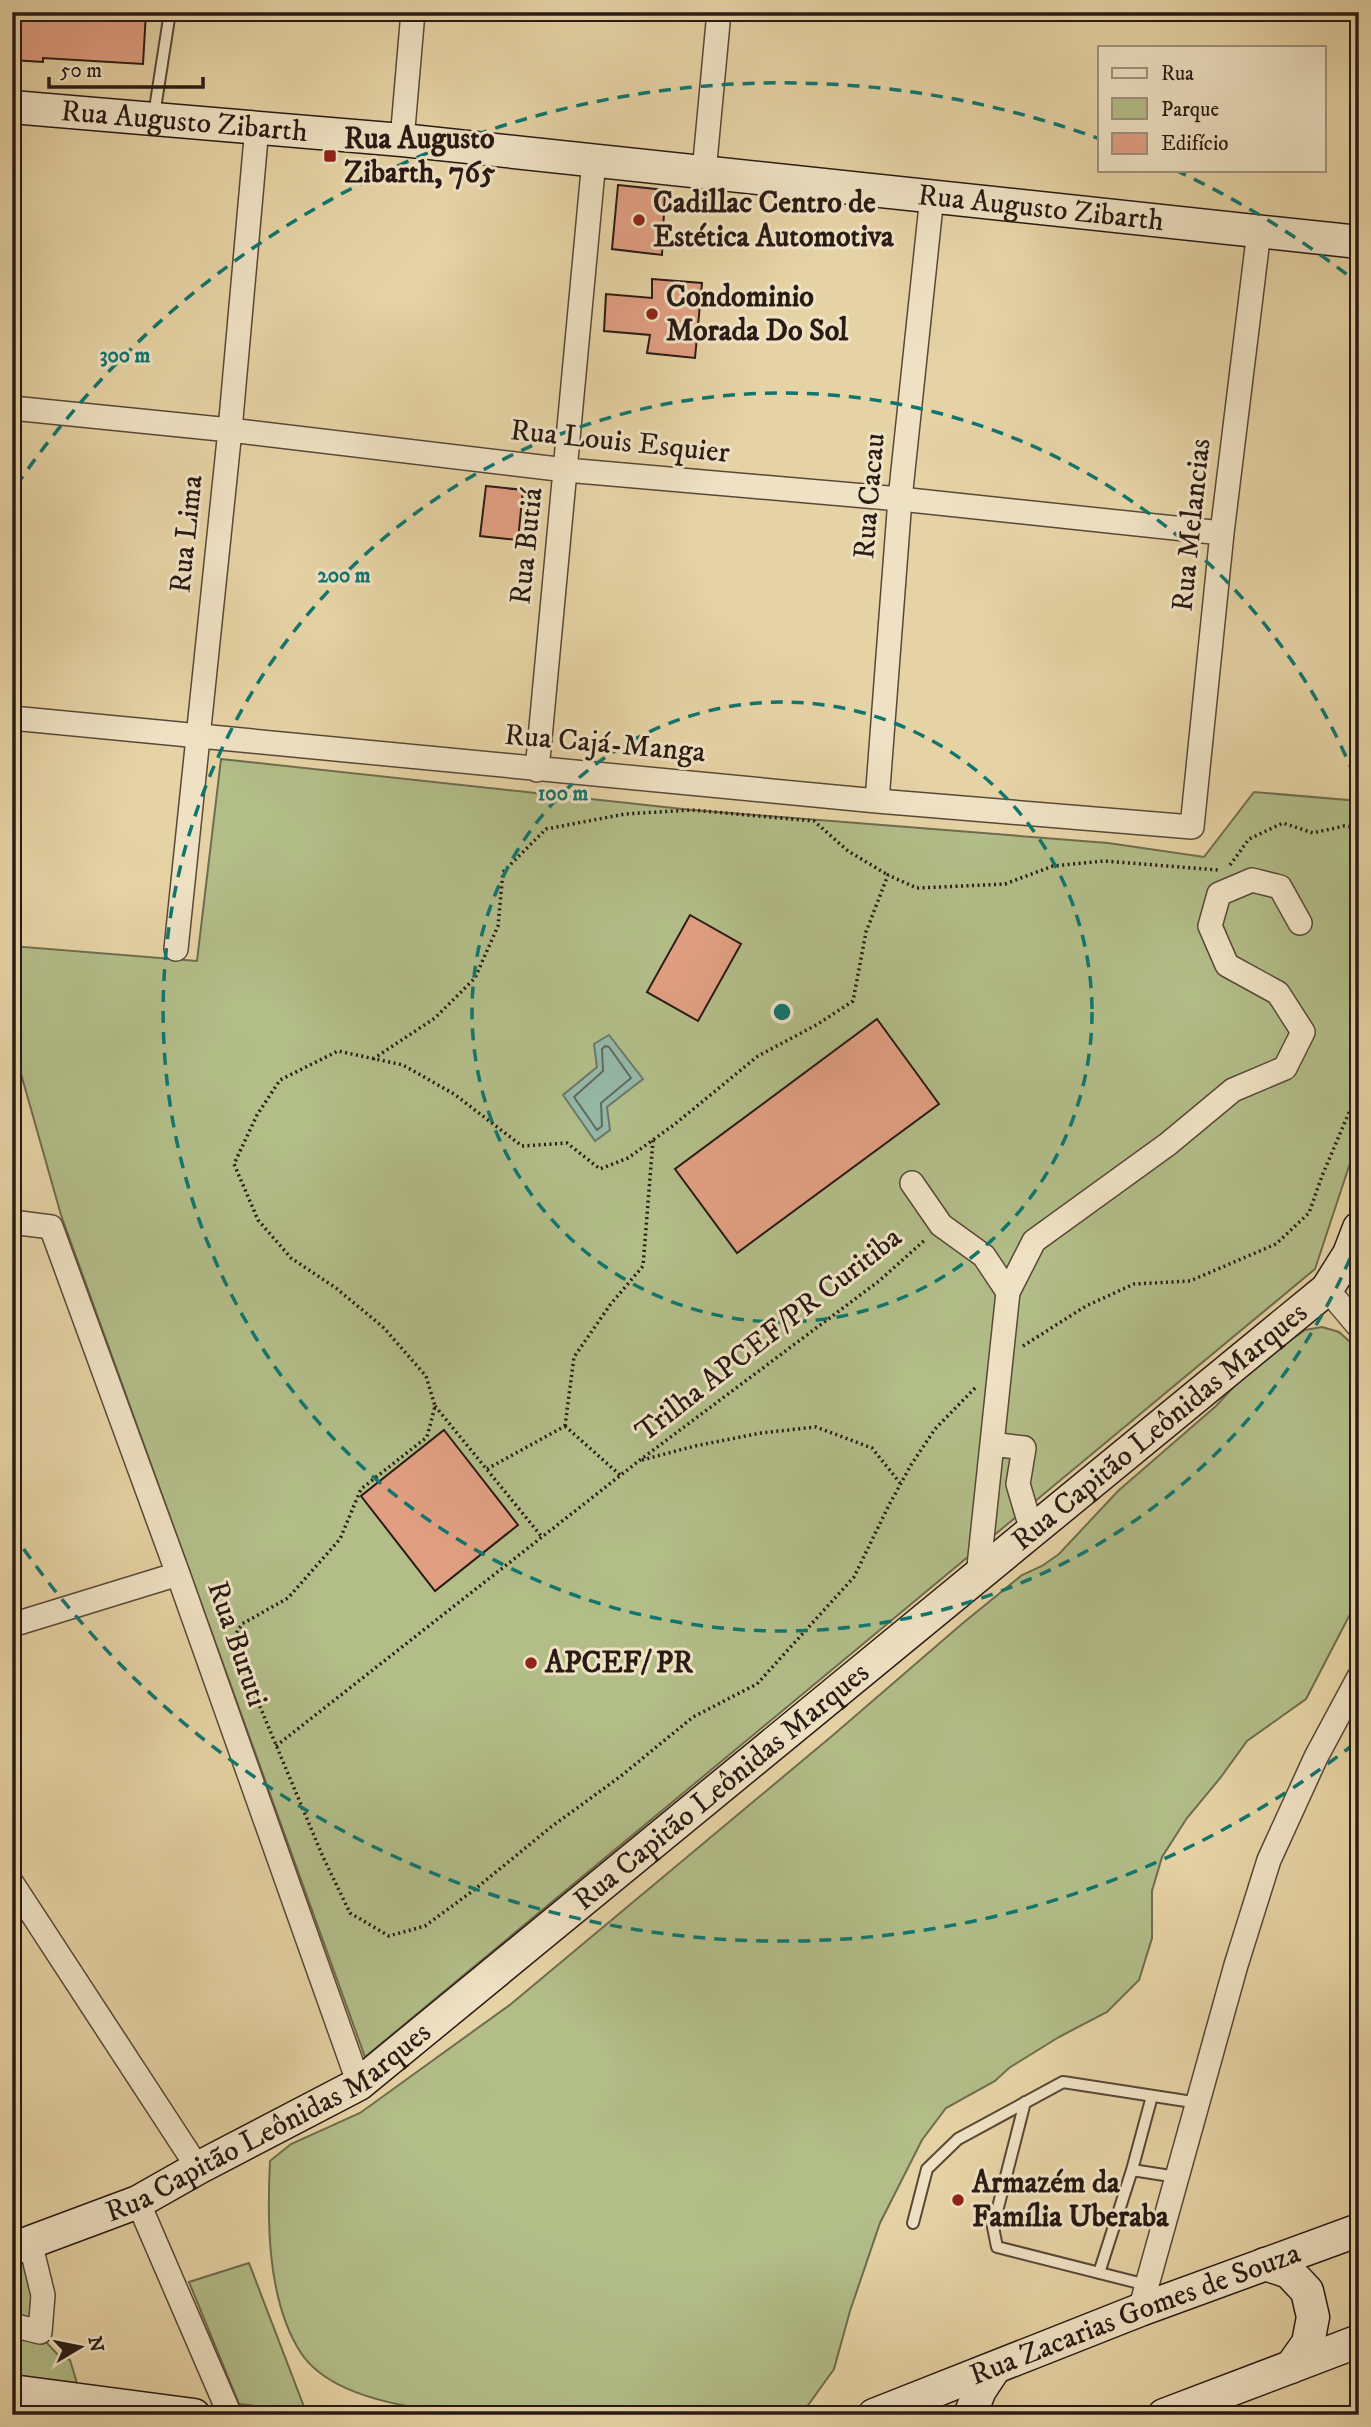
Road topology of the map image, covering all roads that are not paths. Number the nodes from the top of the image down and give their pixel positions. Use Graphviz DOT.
graph roads {
  1 [pos="170,12"];
  2 [pos="413,12"];
  3 [pos="719,12"];
  4 [pos="12,107"];
  5 [pos="153,118"];
  6 [pos="257,127"];
  7 [pos="402,140"];
  8 [pos="594,160"];
  9 [pos="704,172"];
  10 [pos="932,196"];
  11 [pos="1259,231"];
  12 [pos="1359,242"];
  13 [pos="12,408"];
  14 [pos="230,430"];
  15 [pos="566,470"];
  16 [pos="900,499"];
  17 [pos="1222,533"];
  18 [pos="12,718"];
  19 [pos="197,734"];
  20 [pos="537,770"];
  21 [pos="877,802"];
  22 [pos="1192,827"];
  23 [pos="1300,923"];
  24 [pos="176,949"];
  25 [pos="912,1183"];
  26 [pos="12,1222"];
  27 [pos="1359,1228"];
  28 [pos="1327,1289"];
  29 [pos="1008,1292"];
  30 [pos="1359,1327"];
  31 [pos="992,1444"];
  32 [pos="987,1480"];
  33 [pos="1018,1484"];
  34 [pos="1032,1531"];
  35 [pos="178,1574"];
  36 [pos="978,1576"];
  37 [pos="12,1625"];
  38 [pos="1359,1678"];
  39 [pos="12,1883"];
  40 [pos="359,2084"];
  41 [pos="1152,2096"];
  42 [pos="1025,2102"];
  43 [pos="1199,2103"];
  44 [pos="198,2168"];
  45 [pos="1132,2170"];
  46 [pos="1177,2176"];
  47 [pos="138,2202"];
  48 [pos="913,2223"];
  49 [pos="1359,2230"];
  50 [pos="21,2245"];
  51 [pos="1265,2264"];
  52 [pos="1099,2273"];
  53 [pos="1144,2298"];
  54 [pos="12,2325"];
  55 [pos="1359,2341"];
  56 [pos="1292,2367"];
  57 [pos="994,2369"];
  58 [pos="12,2393"];
  59 [pos="23,2415"];
  60 [pos="194,2415"];
  61 [pos="230,2415"];
  62 [pos="874,2415"];
  63 [pos="970,2415"];
  64 [pos="1164,2415"];
  1 -- 5 [label="lane"];
  2 -- 7 [label="street"];
  3 -- 9 [label="street"];
  4 -- 5 [label="main road, Rua Augusto Zibarth"];
  5 -- 6 [label="main road, Rua Augusto Zibarth"];
  6 -- 7 [label="main road, Rua Augusto Zibarth"];
  6 -- 14 [label="street, Rua Lima"];
  7 -- 8 [label="main road, Rua Augusto Zibarth"];
  8 -- 9 [label="main road, Rua Augusto Zibarth"];
  8 -- 15 [label="street, Rua Butiá"];
  9 -- 10 [label="main road, Rua Augusto Zibarth"];
  10 -- 11 [label="main road, Rua Augusto Zibarth"];
  10 -- 16 [label="street, Rua Cacau"];
  11 -- 12 [label="main road, Rua Augusto Zibarth"];
  11 -- 17 [label="street, Rua Melancias"];
  13 -- 14 [label="street, Rua Louis Esquier"];
  14 -- 15 [label="street, Rua Louis Esquier"];
  14 -- 19 [label="street, Rua Lima"];
  15 -- 16 [label="street, Rua Louis Esquier"];
  15 -- 20 [label="street, Rua Butiá"];
  16 -- 17 [label="street, Rua Louis Esquier"];
  16 -- 21 [label="street, Rua Cacau"];
  17 -- 22 [label="street, Rua Melancias"];
  18 -- 19 [label="street, Rua Cajá-Manga"];
  19 -- 20 [label="street, Rua Cajá-Manga"];
  19 -- 24 [label="street, Rua Lima"];
  20 -- 21 [label="street, Rua Cajá-Manga"];
  21 -- 22 [label="street, Rua Cajá-Manga"];
  23 -- 29 [label="street"];
  25 -- 29 [label="street"];
  26 -- 35 [label="street, Rua Buruti"];
  27 -- 28 [label="main road, Rua Capitão Leônidas Marques"];
  28 -- 30 [label="street"];
  28 -- 34 [label="main road, Rua Capitão Leônidas Marques"];
  29 -- 31 [label="street"];
  31 -- 32 [label="street"];
  31 -- 33 [label="street"];
  32 -- 33 [label="street"];
  32 -- 36 [label="street"];
  33 -- 34 [label="street"];
  34 -- 36 [label="main road, Rua Capitão Leônidas Marques"];
  35 -- 37 [label="street"];
  35 -- 40 [label="street, Rua Buruti"];
  36 -- 40 [label="main road, Rua Capitão Leônidas Marques"];
  38 -- 43 [label="street"];
  39 -- 44 [label="street"];
  40 -- 44 [label="main road, Rua Capitão Leônidas Marques"];
  41 -- 42 [label="lane"];
  41 -- 43 [label="lane"];
  41 -- 45 [label="lane"];
  42 -- 48 [label="lane"];
  42 -- 52 [label="lane"];
  43 -- 46 [label="street"];
  44 -- 47 [label="main road, Rua Capitão Leônidas Marques"];
  45 -- 46 [label="lane"];
  45 -- 52 [label="lane"];
  46 -- 53 [label="street"];
  47 -- 50 [label="main road, Rua Capitão Leônidas Marques"];
  47 -- 61 [label="street"];
  49 -- 51 [label="main road, Rua Zacarias Gomes de Souza"];
  50 -- 54 [label="street"];
  51 -- 53 [label="main road, Rua Zacarias Gomes de Souza"];
  51 -- 56 [label="main road"];
  52 -- 53 [label="lane"];
  53 -- 57 [label="main road, Rua Zacarias Gomes de Souza"];
  55 -- 56 [label="main road"];
  56 -- 64 [label="main road"];
  57 -- 62 [label="main road, Rua Zacarias Gomes de Souza"];
  57 -- 63 [label="main road"];
  58 -- 59 [label="main road"];
  58 -- 60 [label="main road"];
}
